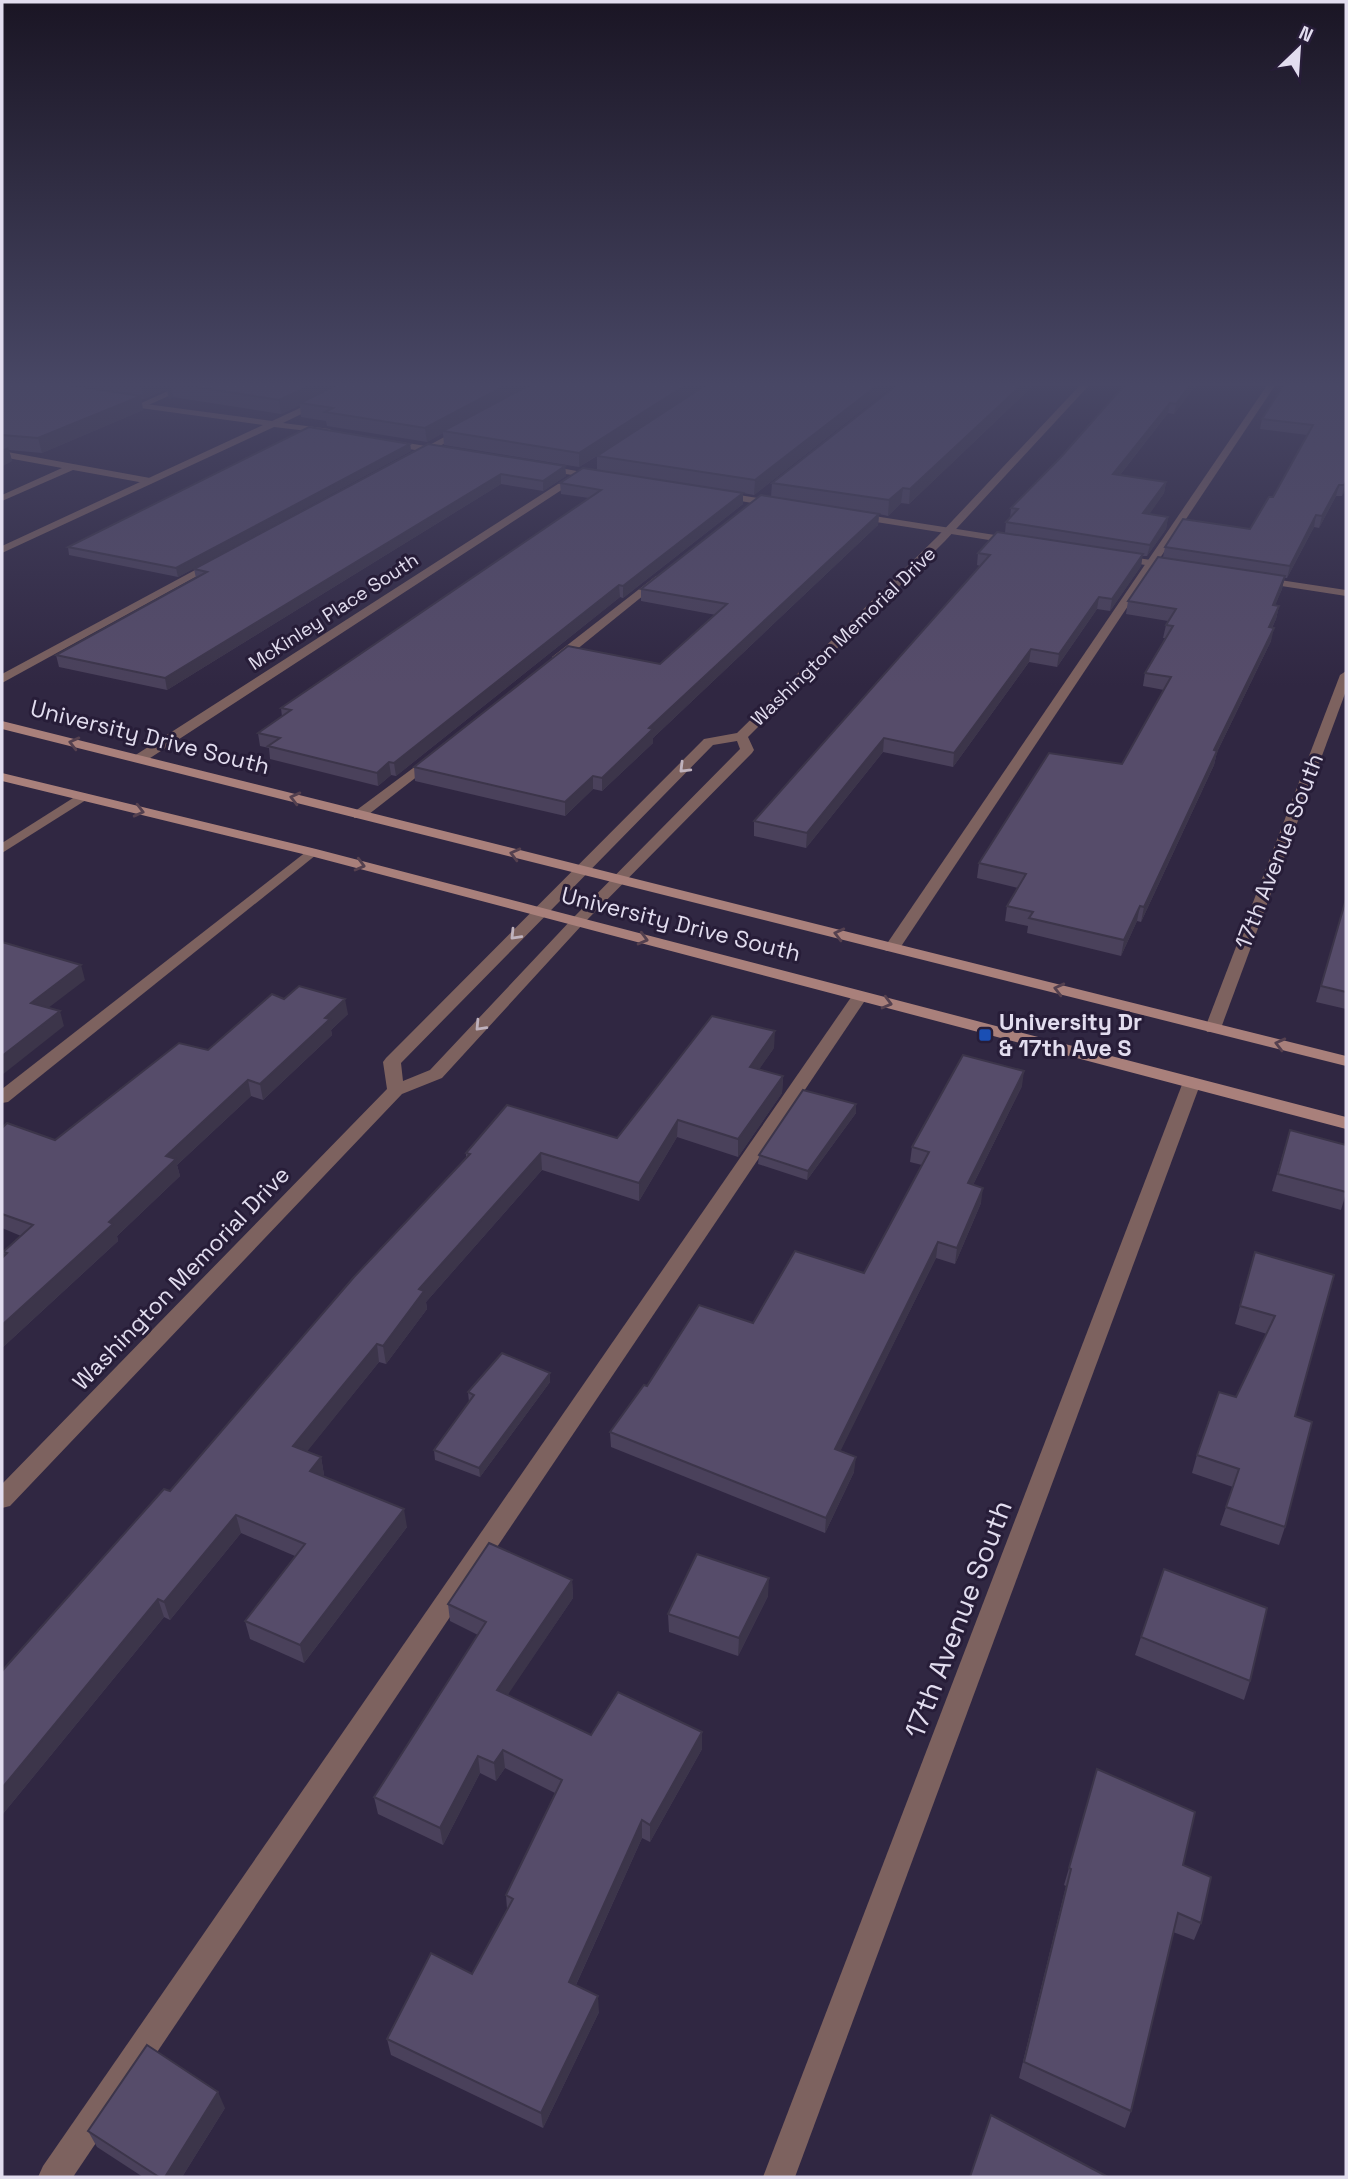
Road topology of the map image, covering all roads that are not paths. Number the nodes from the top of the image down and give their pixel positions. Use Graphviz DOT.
graph roads {
  1 [pos="37,483"];
  2 [pos="146,483"];
  3 [pos="569,483"];
  4 [pos="994,483"];
  5 [pos="1207,483"];
  6 [pos="774,489"];
  7 [pos="705,493"];
  8 [pos="2,498"];
  9 [pos="759,501"];
  10 [pos="786,506"];
  11 [pos="748,510"];
  12 [pos="841,514"];
  13 [pos="949,531"];
  14 [pos="1029,544"];
  15 [pos="2,550"];
  16 [pos="1112,557"];
  17 [pos="220,561"];
  18 [pos="1154,563"];
  19 [pos="672,569"];
  20 [pos="1193,569"];
  21 [pos="1245,577"];
  22 [pos="1346,593"];
  23 [pos="543,670"];
  24 [pos="1346,675"];
  25 [pos="2,679"];
  26 [pos="2,725"];
  27 [pos="741,736"];
  28 [pos="446,746"];
  29 [pos="139,760"];
  30 [pos="2,777"];
  31 [pos="81,797"];
  32 [pos="359,815"];
  33 [pos="2,849"];
  34 [pos="311,852"];
  35 [pos="582,870"];
  36 [pos="621,879"];
  37 [pos="538,912"];
  38 [pos="577,922"];
  39 [pos="892,947"];
  40 [pos="860,996"];
  41 [pos="1213,1028"];
  42 [pos="1346,1061"];
  43 [pos="1192,1082"];
  44 [pos="396,1090"];
  45 [pos="2,1098"];
  46 [pos="1346,1123"];
  47 [pos="2,1499"];
  48 [pos="54,2177"];
  49 [pos="779,2177"];
  1 -- 8 [label="street"];
  2 -- 15 [label="street"];
  3 -- 29 [label="street, McKinley Place South"];
  4 -- 13 [label="street, Washington Memorial Drive"];
  5 -- 18 [label="street"];
  6 -- 9 [label="street"];
  7 -- 9 [label="street"];
  9 -- 10 [label="street"];
  9 -- 11 [label="street"];
  12 -- 13 [label="street"];
  13 -- 14 [label="street"];
  13 -- 27 [label="street, Washington Memorial Drive"];
  16 -- 18 [label="street"];
  17 -- 25 [label="street"];
  18 -- 20 [label="street"];
  18 -- 39 [label="street"];
  19 -- 23 [label="street"];
  21 -- 22 [label="street"];
  24 -- 41 [label="street, 17th Avenue South"];
  29 -- 26 [label="main road, University Drive South, one-way"];
  27 -- 35 [label="street, Washington Memorial Drive, one-way"];
  27 -- 36 [label="street, Washington Memorial Drive"];
  28 -- 32 [label="street"];
  32 -- 29 [label="main road, University Drive South, one-way"];
  30 -- 31 [label="main road, University Drive South"];
  31 -- 33 [label="street"];
  31 -- 34 [label="main road, University Drive South, one-way"];
  35 -- 32 [label="main road, University Drive South, one-way"];
  34 -- 37 [label="main road, University Drive South, one-way"];
  34 -- 45 [label="street"];
  35 -- 36 [label="main road, University Drive South"];
  35 -- 37 [label="street, Washington Memorial Drive"];
  36 -- 38 [label="street, Washington Memorial Drive"];
  39 -- 36 [label="main road, University Drive South, one-way"];
  37 -- 38 [label="main road, University Drive South"];
  37 -- 44 [label="street, Washington Memorial Drive, one-way"];
  38 -- 40 [label="main road, University Drive South, one-way"];
  38 -- 44 [label="street, Washington Memorial Drive, one-way"];
  41 -- 39 [label="main road, University Drive South, one-way"];
  40 -- 43 [label="main road, University Drive South, one-way"];
  40 -- 48 [label="street"];
  42 -- 41 [label="main road, University Drive South, one-way"];
  43 -- 46 [label="main road, University Drive South"];
  43 -- 49 [label="street, 17th Avenue South"];
  44 -- 47 [label="street, Washington Memorial Drive"];
}
